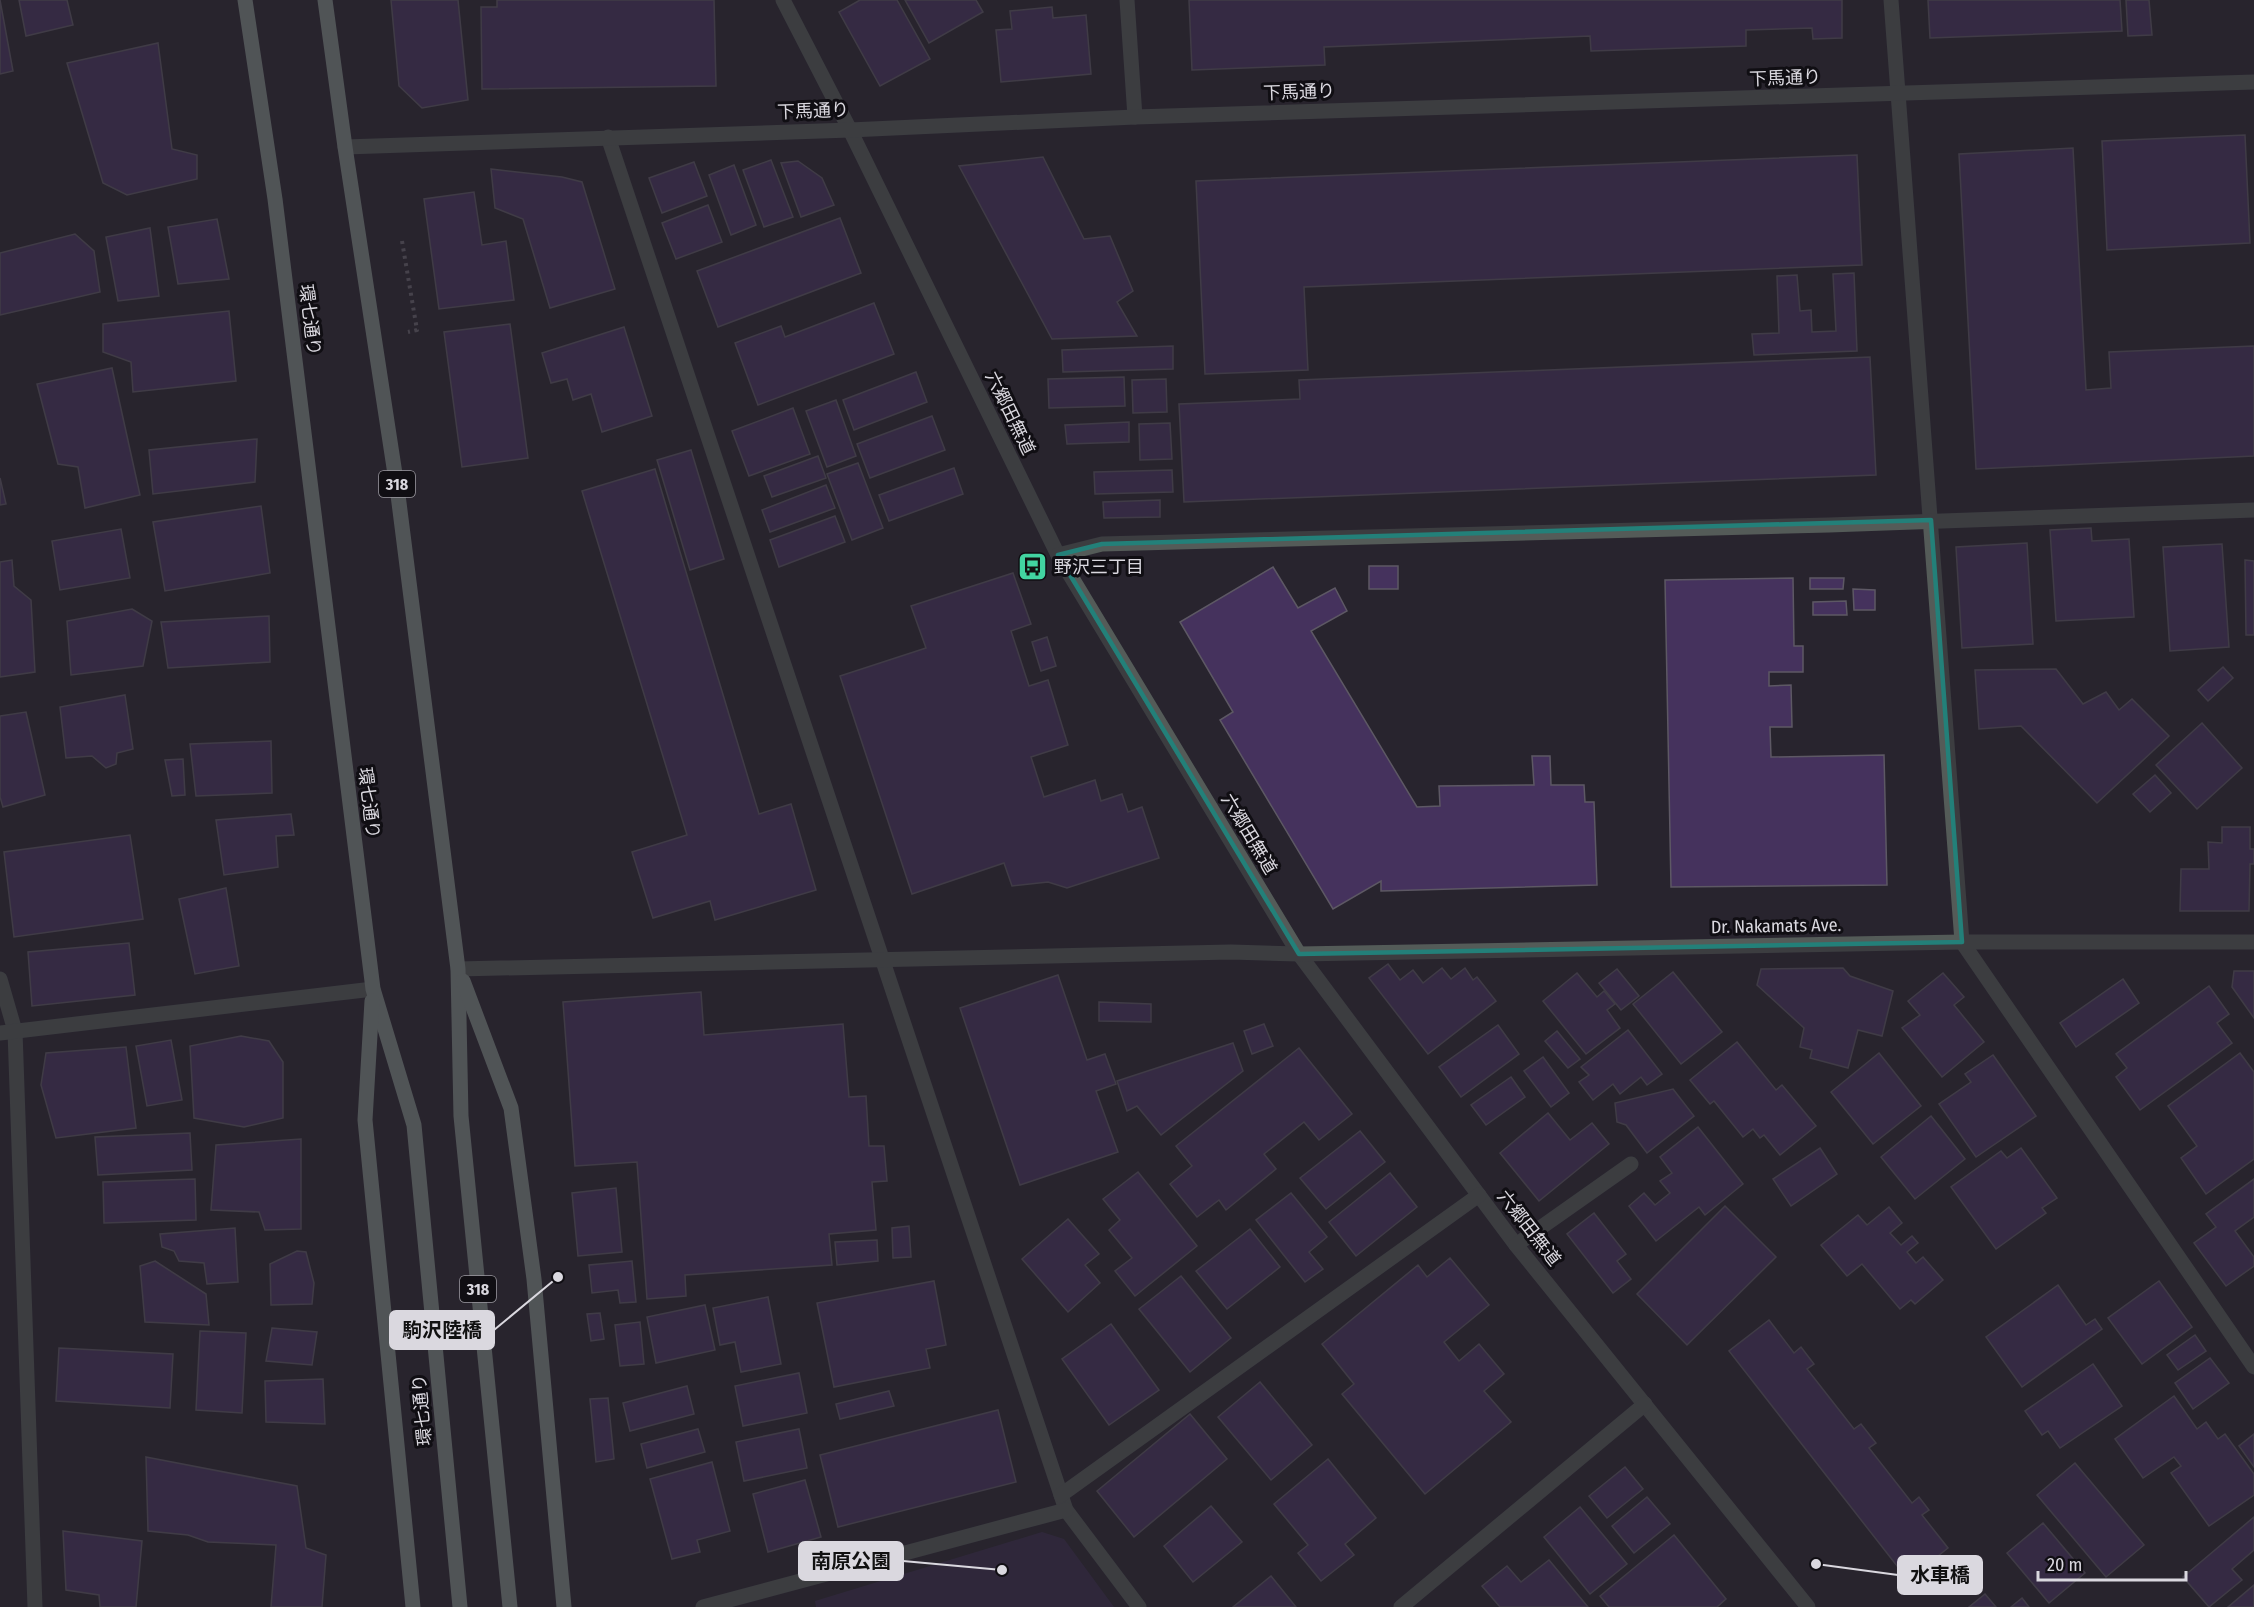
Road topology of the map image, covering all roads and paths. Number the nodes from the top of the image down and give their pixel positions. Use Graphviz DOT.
graph roads {
  1 [pos="245,0"];
  2 [pos="325,0"];
  3 [pos="783,0"];
  4 [pos="1127,0"];
  5 [pos="1891,0"];
  6 [pos="2254,82"];
  7 [pos="1899,94"];
  8 [pos="1135,117"];
  9 [pos="850,130"];
  10 [pos="608,137"];
  11 [pos="345,147"];
  12 [pos="402,240"];
  13 [pos="417,330"];
  14 [pos="2254,510"];
  15 [pos="1931,520"];
  16 [pos="1058,555"];
  17 [pos="1962,942"];
  18 [pos="2254,942"];
  19 [pos="1299,954"];
  20 [pos="882,958"];
  21 [pos="458,969"];
  22 [pos="0,979"];
  23 [pos="373,989"];
  24 [pos="7,1032"];
  25 [pos="1630,1164"];
  26 [pos="1479,1195"];
  27 [pos="1516,1245"];
  28 [pos="2254,1368"];
  29 [pos="1645,1404"];
  30 [pos="1061,1495"];
  31 [pos="1066,1510"];
  32 [pos="34,1607"];
  33 [pos="413,1607"];
  34 [pos="460,1607"];
  35 [pos="510,1607"];
  36 [pos="564,1607"];
  37 [pos="704,1607"];
  38 [pos="1139,1607"];
  39 [pos="1401,1607"];
  40 [pos="1808,1607"];
  1 -- 23 [label="main road, 環七通り"];
  2 -- 11 [label="main road, 318"];
  3 -- 9 [label="street, 六郷田無道"];
  4 -- 8 [label="street"];
  5 -- 7 [label="street"];
  6 -- 7 [label="street, 下馬通り"];
  7 -- 8 [label="street, 下馬通り"];
  7 -- 15 [label="street"];
  8 -- 9 [label="street, 下馬通り"];
  9 -- 10 [label="street, 下馬通り"];
  9 -- 16 [label="street, 六郷田無道"];
  10 -- 11 [label="street, 下馬通り"];
  10 -- 20 [label="street"];
  11 -- 21 [label="main road, 318"];
  12 -- 13 [label="path"];
  14 -- 15 [label="street"];
  15 -- 16 [label="street"];
  15 -- 17 [label="street"];
  16 -- 19 [label="street, 六郷田無道"];
  17 -- 18 [label="street, Dr. Nakamats Ave."];
  17 -- 19 [label="street, Dr. Nakamats Ave."];
  17 -- 28 [label="street"];
  19 -- 20 [label="street, Dr. Nakamats Ave."];
  19 -- 26 [label="street, 六郷田無道"];
  20 -- 21 [label="street, Dr. Nakamats Ave."];
  20 -- 30 [label="street"];
  21 -- 35 [label="main road, 318"];
  21 -- 36 [label="main road"];
  22 -- 24 [label="street"];
  23 -- 24 [label="street"];
  23 -- 33 [label="main road"];
  23 -- 34 [label="main road, 環七通り"];
  24 -- 32 [label="street"];
  25 -- 27 [label="street"];
  26 -- 27 [label="street, 六郷田無道"];
  26 -- 30 [label="street"];
  27 -- 29 [label="street, 六郷田無道"];
  29 -- 39 [label="street"];
  29 -- 40 [label="street, 六郷田無道"];
  30 -- 31 [label="street"];
  31 -- 37 [label="street"];
  31 -- 38 [label="street"];
}
